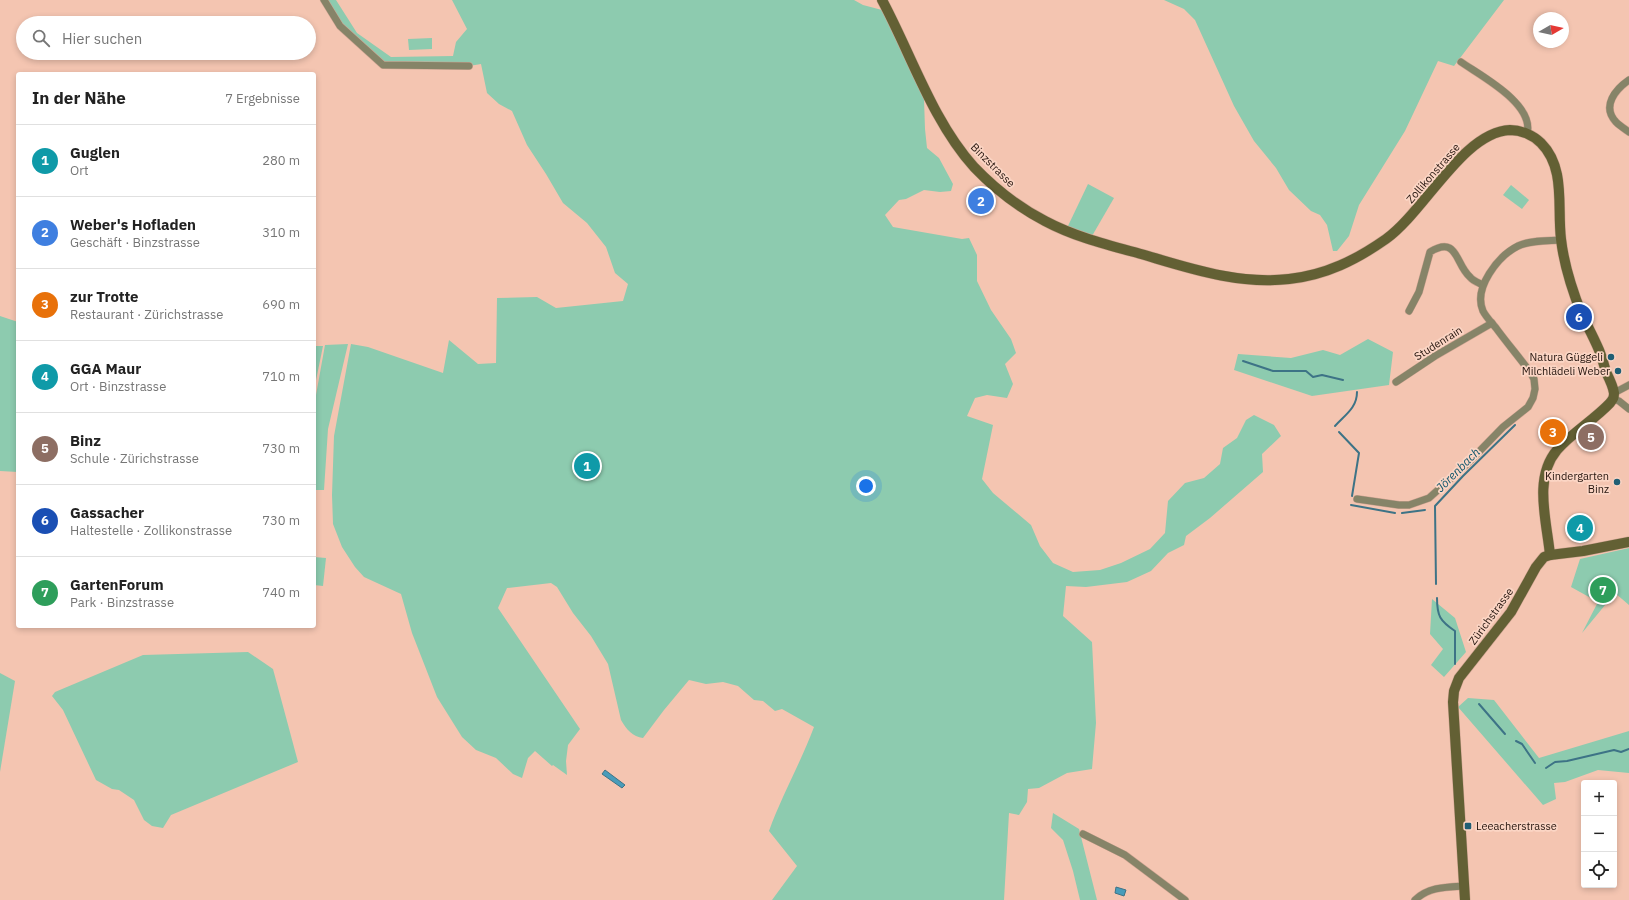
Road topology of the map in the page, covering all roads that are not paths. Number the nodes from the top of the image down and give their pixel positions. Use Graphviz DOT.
graph roads {
  1 [pos="324,0"];
  2 [pos="882,0"];
  3 [pos="1461,62"];
  4 [pos="468,66"];
  5 [pos="1629,80"];
  6 [pos="1629,132"];
  7 [pos="1527,134"];
  8 [pos="1561,240"];
  9 [pos="1187,267"];
  10 [pos="1484,285"];
  11 [pos="1409,311"];
  12 [pos="1492,323"];
  13 [pos="1396,382"];
  14 [pos="1629,385"];
  15 [pos="1613,396"];
  16 [pos="1629,409"];
  17 [pos="1357,500"];
  18 [pos="1629,542"];
  19 [pos="1550,555"];
  20 [pos="1083,834"];
  21 [pos="1464,886"];
  22 [pos="1185,900"];
  23 [pos="1415,900"];
  24 [pos="1465,900"];
  1 -- 4 [label="street"];
  2 -- 9 [label="main road, Binzstrasse"];
  3 -- 7 [label="street"];
  5 -- 6 [label="street"];
  7 -- 8 [label="main road, Zollikonstrasse"];
  7 -- 9 [label="main road, Zollikonstrasse"];
  8 -- 10 [label="street"];
  8 -- 15 [label="main road, Zollikonstrasse"];
  10 -- 11 [label="street"];
  10 -- 12 [label="street"];
  12 -- 13 [label="street, Studenrain"];
  12 -- 17 [label="street"];
  14 -- 15 [label="street"];
  15 -- 16 [label="street"];
  15 -- 19 [label="main road"];
  18 -- 19 [label="main road"];
  19 -- 21 [label="main road, Zürichstrasse"];
  20 -- 22 [label="street"];
  21 -- 23 [label="street"];
  21 -- 24 [label="main road, Zürichstrasse"];
}
